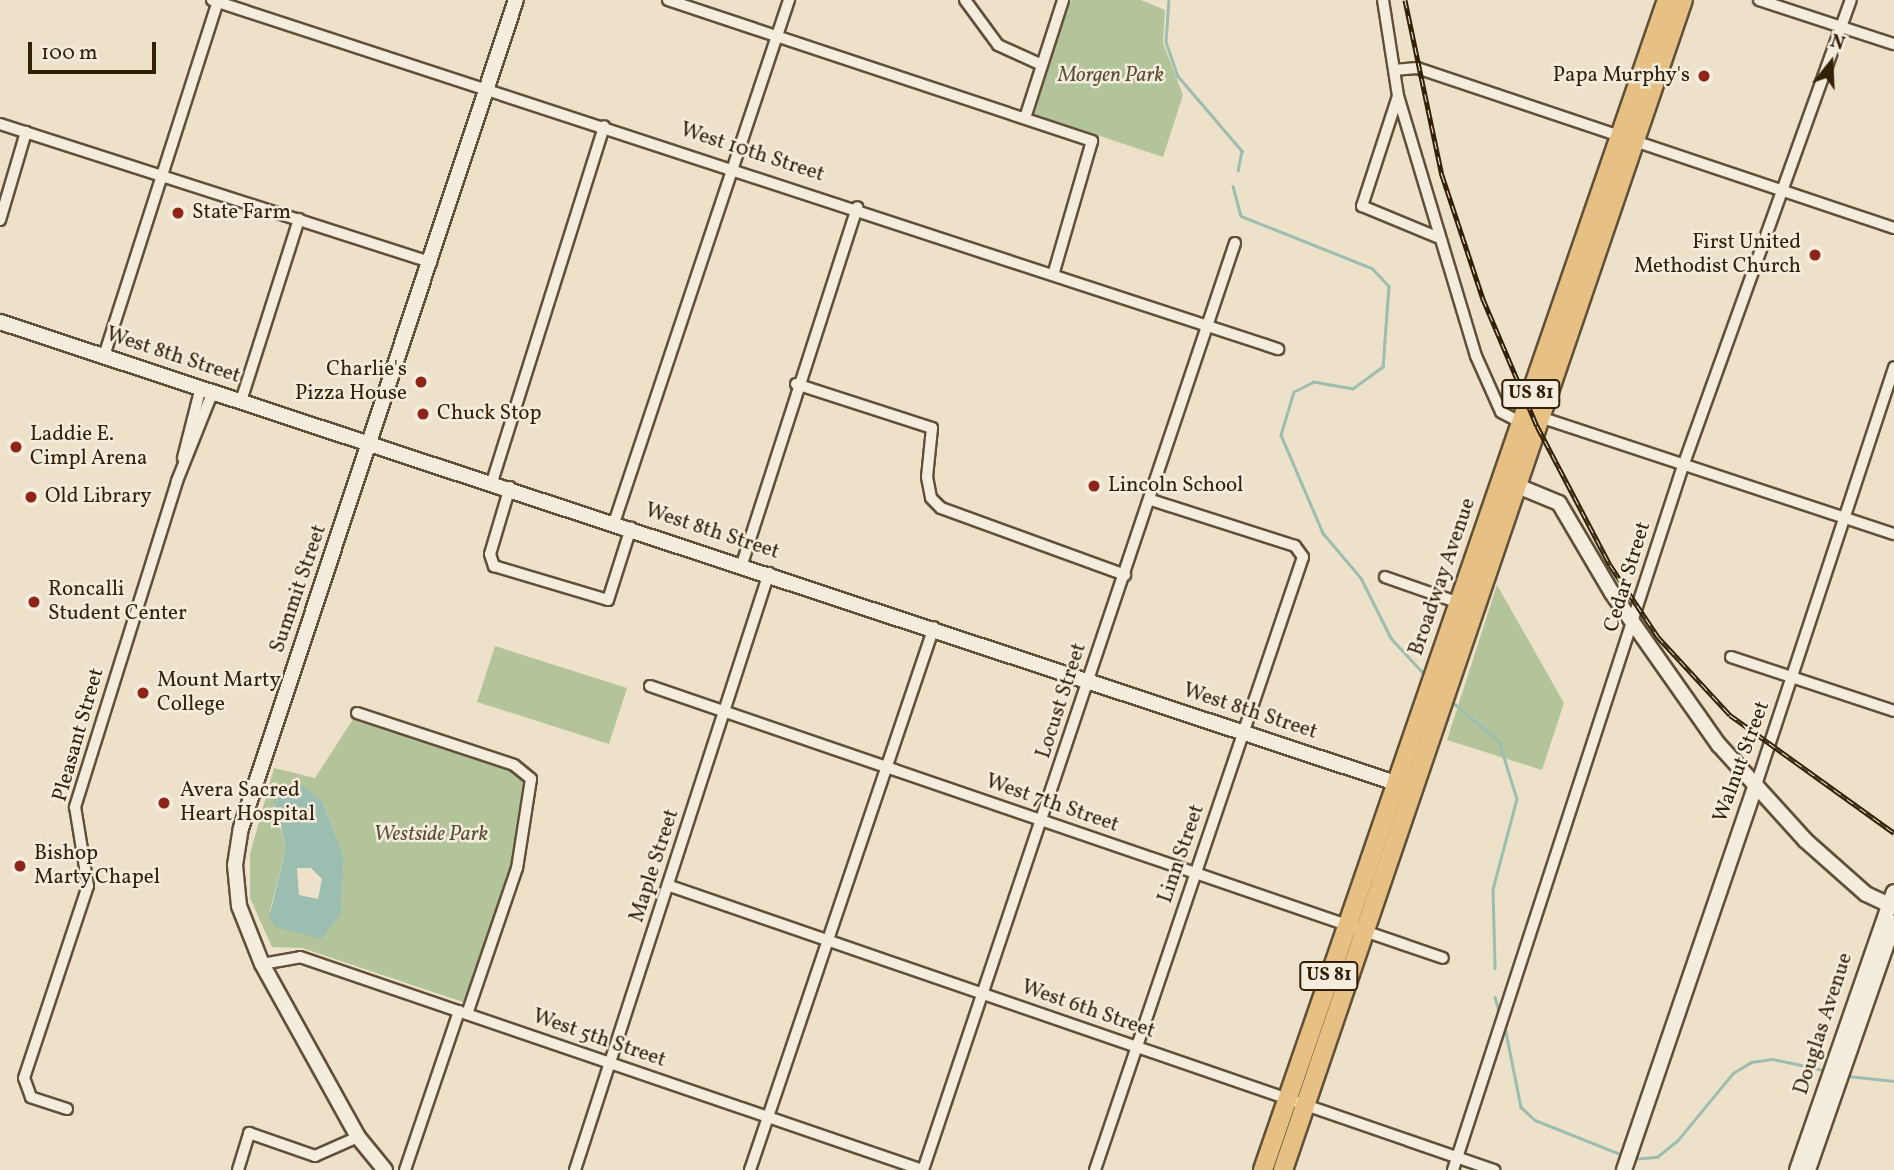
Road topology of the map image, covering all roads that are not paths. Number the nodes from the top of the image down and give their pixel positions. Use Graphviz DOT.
graph roads {
  1 [pos="516,0"];
  2 [pos="668,0"];
  3 [pos="789,0"];
  4 [pos="965,0"];
  5 [pos="1063,0"];
  6 [pos="1383,0"];
  7 [pos="1667,0"];
  8 [pos="1683,0"];
  9 [pos="1759,0"];
  10 [pos="1852,0"];
  11 [pos="216,1"];
  12 [pos="1843,27"];
  13 [pos="777,36"];
  14 [pos="1894,44"];
  15 [pos="1042,65"];
  16 [pos="1394,70"];
  17 [pos="487,91"];
  18 [pos="1398,96"];
  19 [pos="1025,118"];
  20 [pos="0,124"];
  21 [pos="604,126"];
  22 [pos="26,132"];
  23 [pos="1627,138"];
  24 [pos="732,167"];
  25 [pos="163,175"];
  26 [pos="1784,191"];
  27 [pos="857,207"];
  28 [pos="299,219"];
  29 [pos="0,220"];
  30 [pos="1894,228"];
  31 [pos="1437,237"];
  32 [pos="1235,243"];
  33 [pos="431,262"];
  34 [pos="1054,272"];
  35 [pos="0,322"];
  36 [pos="1209,323"];
  37 [pos="1278,349"];
  38 [pos="104,356"];
  39 [pos="1894,367"];
  40 [pos="796,384"];
  41 [pos="207,389"];
  42 [pos="241,401"];
  43 [pos="1532,424"];
  44 [pos="370,442"];
  45 [pos="1684,466"];
  46 [pos="492,482"];
  47 [pos="1509,482"];
  48 [pos="510,487"];
  49 [pos="1151,500"];
  50 [pos="1842,517"];
  51 [pos="614,523"];
  52 [pos="631,528"];
  53 [pos="1894,534"];
  54 [pos="742,564"];
  55 [pos="769,573"];
  56 [pos="1125,575"];
  57 [pos="1385,577"];
  58 [pos="1466,606"];
  59 [pos="1633,625"];
  60 [pos="934,627"];
  61 [pos="1731,657"];
  62 [pos="1794,678"];
  63 [pos="1089,680"];
  64 [pos="650,686"];
  65 [pos="1894,710"];
  66 [pos="725,711"];
  67 [pos="357,713"];
  68 [pos="1244,732"];
  69 [pos="888,768"];
  70 [pos="1402,785"];
  71 [pos="1756,785"];
  72 [pos="1043,821"];
  73 [pos="1196,873"];
  74 [pos="670,886"];
  75 [pos="1891,901"];
  76 [pos="1894,923"];
  77 [pos="1355,928"];
  78 [pos="828,940"];
  79 [pos="1443,958"];
  80 [pos="262,964"];
  81 [pos="984,994"];
  82 [pos="463,1012"];
  83 [pos="1137,1047"];
  84 [pos="1841,1056"];
  85 [pos="611,1064"];
  86 [pos="1828,1094"];
  87 [pos="1295,1102"];
  88 [pos="67,1109"];
  89 [pos="768,1117"];
  90 [pos="358,1137"];
  91 [pos="1457,1157"];
  92 [pos="1624,1169"];
  93 [pos="238,1170"];
  94 [pos="385,1170"];
  95 [pos="405,1170"];
  96 [pos="575,1170"];
  97 [pos="750,1170"];
  98 [pos="923,1170"];
  99 [pos="1095,1170"];
  100 [pos="1263,1170"];
  101 [pos="1283,1170"];
  102 [pos="1453,1170"];
  103 [pos="1494,1170"];
  104 [pos="1797,1170"];
  105 [pos="1808,1170"];
  1 -- 17 [label="street, Summit Street"];
  2 -- 13 [label="street"];
  3 -- 13 [label="street"];
  4 -- 15 [label="street"];
  5 -- 15 [label="street"];
  6 -- 16 [label="street"];
  7 -- 23 [label="highway, Broadway Avenue / US 81"];
  8 -- 23 [label="highway, Broadway Avenue / US 81"];
  9 -- 12 [label="street"];
  10 -- 12 [label="street, Cedar Street"];
  11 -- 17 [label="street, West 10th Street"];
  11 -- 25 [label="street"];
  12 -- 14 [label="street"];
  12 -- 26 [label="street, Cedar Street"];
  13 -- 19 [label="street"];
  13 -- 24 [label="street"];
  15 -- 19 [label="street"];
  16 -- 18 [label="street"];
  16 -- 23 [label="street"];
  17 -- 21 [label="street, West 10th Street"];
  17 -- 33 [label="street, Summit Street"];
  18 -- 31 [label="street"];
  18 -- 31 [label="street"];
  19 -- 34 [label="street"];
  20 -- 22 [label="street"];
  21 -- 24 [label="street, West 10th Street"];
  21 -- 46 [label="street"];
  22 -- 25 [label="street"];
  22 -- 29 [label="street"];
  23 -- 26 [label="street"];
  23 -- 43 [label="highway, Broadway Avenue / US 81"];
  24 -- 27 [label="street, West 10th Street"];
  24 -- 51 [label="street"];
  25 -- 28 [label="street"];
  25 -- 38 [label="street"];
  26 -- 30 [label="street"];
  26 -- 45 [label="street, Cedar Street"];
  27 -- 34 [label="street, West 10th Street"];
  27 -- 40 [label="street"];
  28 -- 33 [label="street"];
  28 -- 42 [label="street"];
  31 -- 43 [label="street"];
  32 -- 36 [label="street, Locust Street"];
  33 -- 44 [label="street, Summit Street"];
  34 -- 36 [label="street, West 10th Street"];
  35 -- 38 [label="street, West 8th Street"];
  36 -- 37 [label="street, West 10th Street"];
  36 -- 49 [label="street, Locust Street"];
  38 -- 41 [label="street, West 8th Street"];
  39 -- 50 [label="street, Walnut Street"];
  40 -- 54 [label="street"];
  40 -- 56 [label="street"];
  41 -- 42 [label="street, West 8th Street"];
  41 -- 88 [label="street, Pleasant Street"];
  42 -- 44 [label="street, West 8th Street"];
  43 -- 45 [label="street"];
  43 -- 47 [label="highway, Broadway Avenue / US 81"];
  44 -- 46 [label="street, West 8th Street"];
  44 -- 80 [label="street, Summit Street"];
  45 -- 50 [label="street"];
  45 -- 59 [label="street, Cedar Street"];
  46 -- 48 [label="street, West 8th Street"];
  47 -- 58 [label="highway, Broadway Avenue / US 81"];
  47 -- 59 [label="street"];
  48 -- 51 [label="street, West 8th Street"];
  48 -- 52 [label="street"];
  49 -- 56 [label="street, Locust Street"];
  49 -- 68 [label="street, Linn Street"];
  50 -- 53 [label="street"];
  50 -- 62 [label="street, Walnut Street"];
  51 -- 52 [label="street, West 8th Street"];
  52 -- 54 [label="street, West 8th Street"];
  54 -- 55 [label="street, West 8th Street"];
  55 -- 60 [label="street, West 8th Street"];
  55 -- 66 [label="street, Maple Street"];
  56 -- 63 [label="street, Locust Street"];
  57 -- 58 [label="street"];
  58 -- 70 [label="highway, Broadway Avenue / US 81"];
  59 -- 71 [label="street"];
  59 -- 91 [label="street, Cedar Street"];
  60 -- 63 [label="street, West 8th Street"];
  60 -- 69 [label="street"];
  61 -- 62 [label="street"];
  62 -- 65 [label="street"];
  62 -- 71 [label="street, Walnut Street"];
  63 -- 68 [label="street, West 8th Street"];
  63 -- 72 [label="street, Locust Street"];
  64 -- 66 [label="street, West 7th Street"];
  66 -- 69 [label="street, West 7th Street"];
  66 -- 74 [label="street, Maple Street"];
  67 -- 82 [label="street"];
  68 -- 70 [label="street, West 8th Street"];
  68 -- 73 [label="street, Linn Street"];
  69 -- 72 [label="street, West 7th Street"];
  69 -- 78 [label="street"];
  70 -- 77 [label="highway, Broadway Avenue / US 81"];
  71 -- 75 [label="street"];
  71 -- 92 [label="street, Walnut Street"];
  72 -- 73 [label="street, West 7th Street"];
  72 -- 81 [label="street, Locust Street"];
  73 -- 77 [label="street, West 7th Street"];
  73 -- 83 [label="street, Linn Street"];
  74 -- 78 [label="street, West 6th Street"];
  74 -- 85 [label="street, Maple Street"];
  75 -- 84 [label="street, Douglas Avenue"];
  76 -- 84 [label="street, Douglas Avenue"];
  77 -- 79 [label="street, West 7th Street"];
  77 -- 87 [label="highway, Broadway Avenue / US 81"];
  78 -- 81 [label="street, West 6th Street"];
  78 -- 89 [label="street"];
  80 -- 82 [label="street, West 5th Street"];
  80 -- 90 [label="street, Summit Street"];
  81 -- 83 [label="street, West 6th Street"];
  81 -- 98 [label="street, Locust Street"];
  82 -- 85 [label="street, West 5th Street"];
  82 -- 95 [label="street"];
  83 -- 87 [label="street, West 6th Street"];
  83 -- 99 [label="street, Linn Street"];
  84 -- 86 [label="street, Douglas Avenue"];
  85 -- 89 [label="street, West 5th Street"];
  85 -- 96 [label="street, Maple Street"];
  86 -- 104 [label="street, Douglas Avenue"];
  86 -- 105 [label="street, Douglas Avenue"];
  87 -- 91 [label="street, West 6th Street"];
  87 -- 100 [label="highway, Broadway Avenue / US 81"];
  87 -- 101 [label="highway, Broadway Avenue / US 81"];
  89 -- 97 [label="street"];
  89 -- 98 [label="street, West 5th Street"];
  90 -- 93 [label="street"];
  90 -- 94 [label="street, Summit Street"];
  91 -- 102 [label="street, Cedar Street"];
  91 -- 103 [label="street, West 6th Street"];
}
